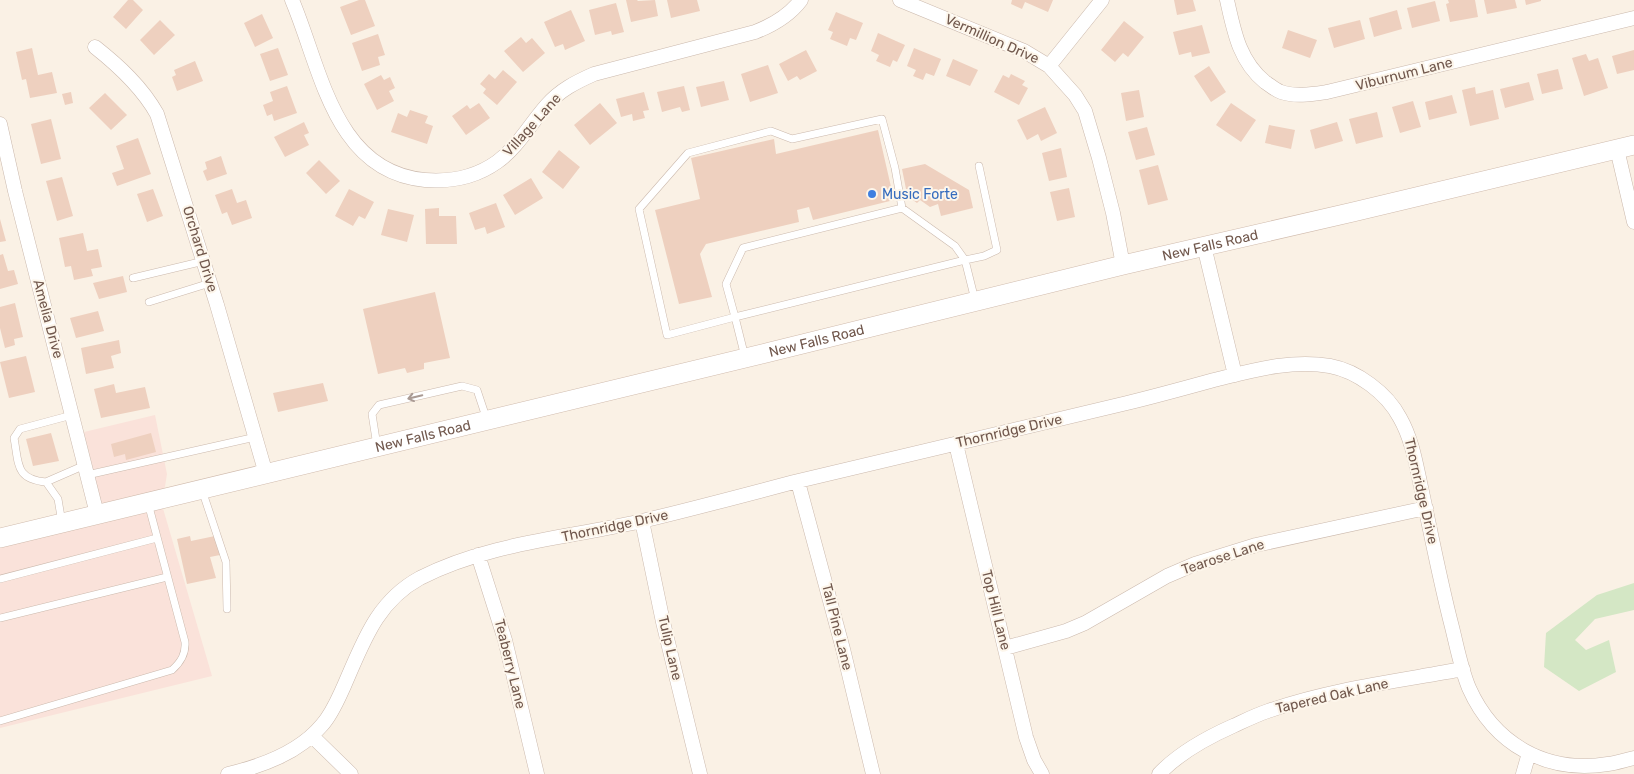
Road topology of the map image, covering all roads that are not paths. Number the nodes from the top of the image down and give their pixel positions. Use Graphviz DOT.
graph roads {
  1 [pos="292,0"];
  2 [pos="801,0"];
  3 [pos="900,0"];
  4 [pos="1102,0"];
  5 [pos="1227,0"];
  6 [pos="1634,18"];
  7 [pos="95,47"];
  8 [pos="1049,66"];
  9 [pos="0,124"];
  10 [pos="2,146"];
  11 [pos="1626,147"];
  12 [pos="979,166"];
  13 [pos="902,208"];
  14 [pos="1634,222"];
  15 [pos="1204,246"];
  16 [pos="965,260"];
  17 [pos="204,261"];
  18 [pos="1123,265"];
  19 [pos="133,278"];
  20 [pos="210,283"];
  21 [pos="975,301"];
  22 [pos="149,302"];
  23 [pos="735,317"];
  24 [pos="746,358"];
  25 [pos="1235,375"];
  26 [pos="72,415"];
  27 [pos="486,420"];
  28 [pos="256,436"];
  29 [pos="956,444"];
  30 [pos="377,447"];
  31 [pos="86,470"];
  32 [pos="266,474"];
  33 [pos="46,482"];
  34 [pos="798,482"];
  35 [pos="202,490"];
  36 [pos="148,502"];
  37 [pos="1426,508"];
  38 [pos="97,514"];
  39 [pos="642,521"];
  40 [pos="62,523"];
  41 [pos="0,538"];
  42 [pos="157,538"];
  43 [pos="478,555"];
  44 [pos="167,577"];
  45 [pos="0,579"];
  46 [pos="226,609"];
  47 [pos="0,618"];
  48 [pos="1005,648"];
  49 [pos="1463,670"];
  50 [pos="0,721"];
  51 [pos="312,736"];
  52 [pos="1529,753"];
  53 [pos="1634,758"];
  54 [pos="228,774"];
  55 [pos="350,774"];
  56 [pos="537,774"];
  57 [pos="700,774"];
  58 [pos="873,774"];
  59 [pos="1042,774"];
  60 [pos="1159,774"];
  61 [pos="1524,774"];
  1 -- 2 [label="street, Village Lane"];
  3 -- 8 [label="street, Vermillion Drive"];
  4 -- 8 [label="street"];
  5 -- 6 [label="street, Viburnum Lane"];
  7 -- 17 [label="street, Orchard Drive"];
  8 -- 18 [label="street, Vermillion Drive"];
  9 -- 10 [label="street, Amelia Drive"];
  10 -- 26 [label="street, Amelia Drive"];
  11 -- 14 [label="street"];
  11 -- 15 [label="main road, New Falls Road"];
  12 -- 16 [label="lane"];
  13 -- 16 [label="lane"];
  13 -- 23 [label="lane"];
  13 -- 23 [label="lane"];
  15 -- 18 [label="main road, New Falls Road"];
  15 -- 25 [label="street"];
  16 -- 21 [label="lane"];
  16 -- 23 [label="lane"];
  17 -- 19 [label="lane"];
  17 -- 20 [label="street, Orchard Drive"];
  18 -- 21 [label="main road, New Falls Road"];
  20 -- 22 [label="lane"];
  20 -- 28 [label="street, Orchard Drive"];
  21 -- 24 [label="main road, New Falls Road"];
  23 -- 24 [label="lane"];
  24 -- 27 [label="main road, New Falls Road"];
  25 -- 29 [label="street, Thornridge Drive"];
  25 -- 37 [label="street, Thornridge Drive"];
  26 -- 31 [label="street, Amelia Drive"];
  26 -- 33 [label="lane"];
  27 -- 30 [label="main road, New Falls Road"];
  27 -- 30 [label="lane, one-way"];
  28 -- 31 [label="lane"];
  28 -- 32 [label="street, Orchard Drive"];
  29 -- 34 [label="street, Thornridge Drive"];
  29 -- 48 [label="street, Top Hill Lane"];
  30 -- 32 [label="main road, New Falls Road"];
  31 -- 33 [label="lane"];
  31 -- 38 [label="street, Amelia Drive"];
  32 -- 35 [label="main road, New Falls Road"];
  33 -- 40 [label="lane"];
  34 -- 39 [label="street, Thornridge Drive"];
  34 -- 58 [label="street, Tall Pine Lane"];
  35 -- 36 [label="main road, New Falls Road"];
  35 -- 46 [label="lane"];
  36 -- 38 [label="main road, New Falls Road"];
  36 -- 42 [label="lane"];
  37 -- 48 [label="street, Tearose Lane"];
  37 -- 49 [label="street, Thornridge Drive"];
  38 -- 40 [label="main road, New Falls Road"];
  39 -- 43 [label="street, Thornridge Drive"];
  39 -- 57 [label="street, Tulip Lane"];
  40 -- 41 [label="main road, New Falls Road"];
  42 -- 44 [label="lane"];
  42 -- 45 [label="lane"];
  43 -- 51 [label="street, Thornridge Drive"];
  43 -- 56 [label="street, Teaberry Lane"];
  44 -- 47 [label="lane"];
  44 -- 50 [label="lane"];
  48 -- 59 [label="street, Top Hill Lane"];
  49 -- 52 [label="street, Thornridge Drive"];
  49 -- 60 [label="street, Tapered Oak Lane"];
  51 -- 54 [label="street, Thornridge Drive"];
  51 -- 55 [label="street"];
  52 -- 53 [label="street, Thornridge Drive"];
  52 -- 61 [label="street"];
}
